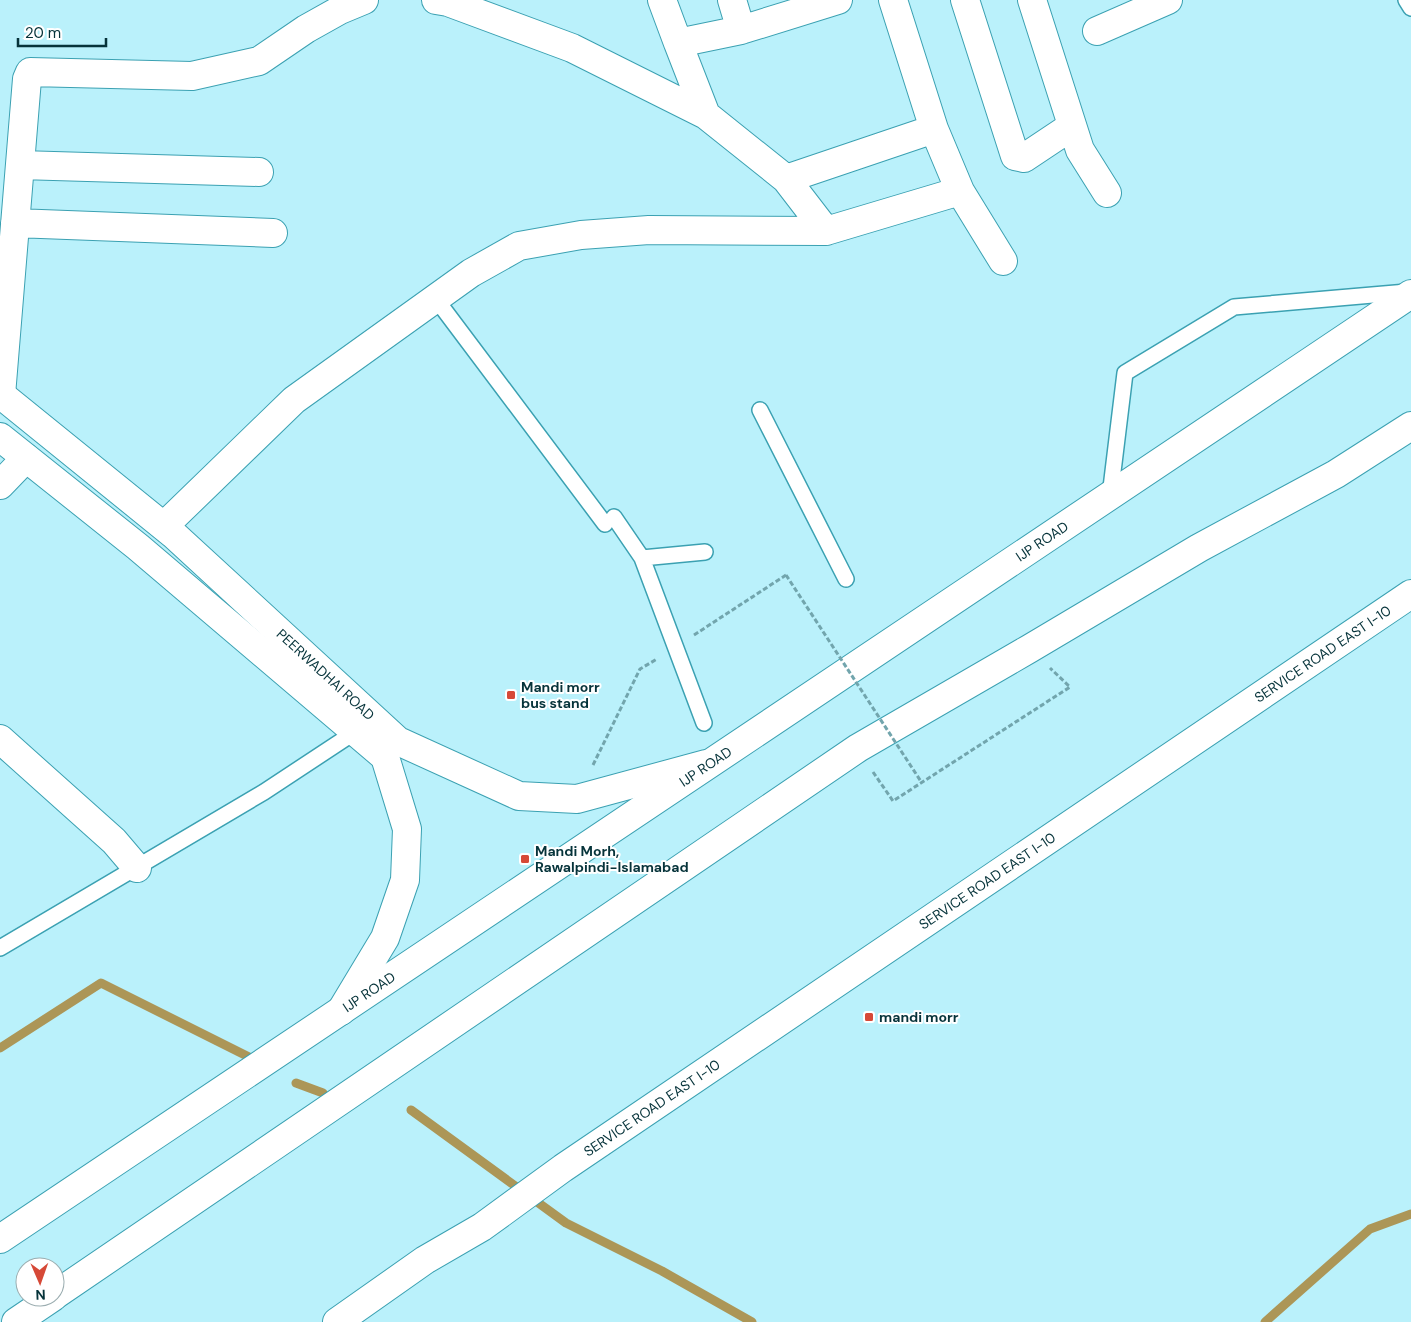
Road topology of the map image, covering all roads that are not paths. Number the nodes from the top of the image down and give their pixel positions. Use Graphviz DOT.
graph roads {
  1 [pos="364,0"];
  2 [pos="436,0"];
  3 [pos="662,0"];
  4 [pos="732,0"];
  5 [pos="893,0"];
  6 [pos="965,0"];
  7 [pos="1032,0"];
  8 [pos="1168,0"];
  9 [pos="1406,0"];
  10 [pos="824,2"];
  11 [pos="1410,8"];
  12 [pos="740,30"];
  13 [pos="1097,31"];
  14 [pos="678,43"];
  15 [pos="706,115"];
  16 [pos="1072,126"];
  17 [pos="934,129"];
  18 [pos="20,165"];
  19 [pos="259,172"];
  20 [pos="786,179"];
  21 [pos="960,191"];
  22 [pos="1107,193"];
  23 [pos="15,223"];
  24 [pos="826,231"];
  25 [pos="273,233"];
  26 [pos="1003,261"];
  27 [pos="1411,293"];
  28 [pos="436,298"];
  29 [pos="1,394"];
  30 [pos="760,410"];
  31 [pos="1411,426"];
  32 [pos="0,437"];
  33 [pos="26,458"];
  34 [pos="0,485"];
  35 [pos="1110,496"];
  36 [pos="164,526"];
  37 [pos="705,552"];
  38 [pos="642,558"];
  39 [pos="846,579"];
  40 [pos="1411,594"];
  41 [pos="704,723"];
  42 [pos="356,732"];
  43 [pos="0,740"];
  44 [pos="712,762"];
  45 [pos="136,868"];
  46 [pos="0,948"];
  47 [pos="341,1011"];
  48 [pos="0,1239"];
  49 [pos="65,1289"];
  50 [pos="38,1307"];
  51 [pos="16,1322"];
  52 [pos="337,1322"];
  1 -- 18 [label="main road"];
  2 -- 15 [label="main road"];
  3 -- 14 [label="main road"];
  4 -- 12 [label="main road"];
  5 -- 17 [label="main road"];
  6 -- 16 [label="main road"];
  7 -- 16 [label="main road"];
  8 -- 13 [label="main road"];
  9 -- 11 [label="lane"];
  10 -- 12 [label="main road"];
  12 -- 14 [label="main road"];
  14 -- 15 [label="main road"];
  15 -- 20 [label="main road"];
  16 -- 22 [label="main road"];
  17 -- 20 [label="main road"];
  17 -- 21 [label="main road"];
  18 -- 19 [label="main road"];
  18 -- 23 [label="main road"];
  20 -- 24 [label="main road"];
  21 -- 24 [label="main road"];
  21 -- 26 [label="main road"];
  23 -- 25 [label="main road"];
  23 -- 29 [label="main road"];
  24 -- 28 [label="main road"];
  27 -- 35 [label="main road, IJP ROAD"];
  27 -- 35 [label="lane"];
  28 -- 36 [label="main road"];
  28 -- 38 [label="lane"];
  29 -- 36 [label="main road, PEERWADHAI ROAD"];
  30 -- 39 [label="lane"];
  31 -- 49 [label="main road"];
  32 -- 33 [label="main road"];
  33 -- 34 [label="main road"];
  33 -- 42 [label="main road"];
  35 -- 44 [label="main road, IJP ROAD"];
  36 -- 44 [label="main road, PEERWADHAI ROAD"];
  37 -- 38 [label="lane"];
  38 -- 41 [label="lane"];
  40 -- 52 [label="main road, SERVICE ROAD EAST I-10"];
  42 -- 45 [label="lane"];
  42 -- 47 [label="main road"];
  43 -- 45 [label="main road"];
  44 -- 47 [label="main road, IJP ROAD"];
  45 -- 46 [label="lane"];
  47 -- 48 [label="main road, IJP ROAD"];
  50 -- 51 [label="main road"];
}
